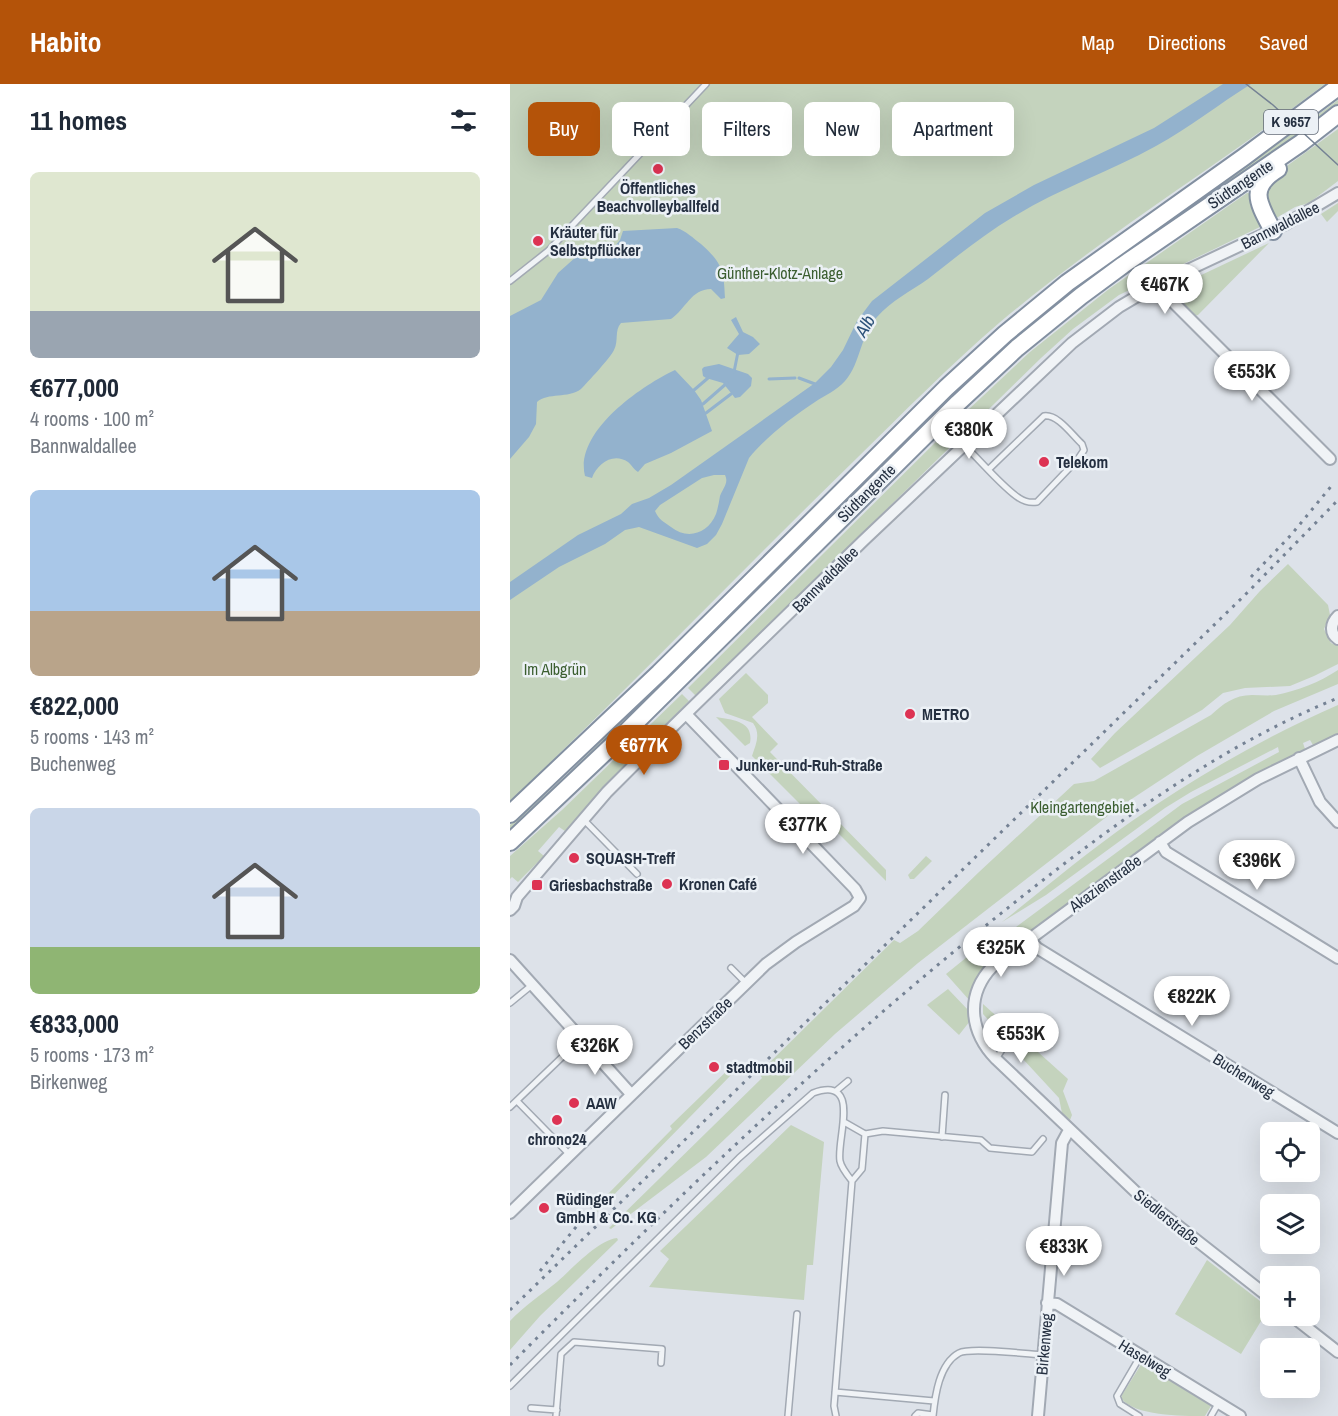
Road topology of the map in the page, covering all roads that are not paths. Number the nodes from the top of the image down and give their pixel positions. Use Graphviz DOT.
graph roads {
  1 [pos="706,84"];
  2 [pos="1338,87"];
  3 [pos="1338,114"];
  4 [pos="1301,143"];
  5 [pos="1338,193"];
  6 [pos="1273,231"];
  7 [pos="510,281"];
  8 [pos="1155,285"];
  9 [pos="964,445"];
  10 [pos="1330,459"];
  11 [pos="989,469"];
  12 [pos="1338,616"];
  13 [pos="1338,639"];
  14 [pos="686,714"];
  15 [pos="1338,740"];
  16 [pos="1299,758"];
  17 [pos="510,814"];
  18 [pos="584,820"];
  19 [pos="1338,822"];
  20 [pos="510,842"];
  21 [pos="1160,843"];
  22 [pos="637,874"];
  23 [pos="513,897"];
  24 [pos="510,910"];
  25 [pos="1029,939"];
  26 [pos="1338,958"];
  27 [pos="510,960"];
  28 [pos="731,968"];
  29 [pos="746,983"];
  30 [pos="532,985"];
  31 [pos="510,1003"];
  32 [pos="1018,1025"];
  33 [pos="581,1039"];
  34 [pos="996,1059"];
  35 [pos="848,1081"];
  36 [pos="836,1092"];
  37 [pos="631,1094"];
  38 [pos="945,1095"];
  39 [pos="517,1101"];
  40 [pos="510,1107"];
  41 [pos="844,1122"];
  42 [pos="1069,1130"];
  43 [pos="1338,1133"];
  44 [pos="865,1134"];
  45 [pos="942,1137"];
  46 [pos="1043,1139"];
  47 [pos="569,1154"];
  48 [pos="852,1181"];
  49 [pos="510,1213"];
  50 [pos="1260,1290"];
  51 [pos="1047,1304"];
  52 [pos="797,1314"];
  53 [pos="1305,1326"];
  54 [pos="1338,1352"];
  55 [pos="1043,1355"];
  56 [pos="1141,1355"];
  57 [pos="661,1364"];
  58 [pos="510,1386"];
  59 [pos="835,1392"];
  60 [pos="934,1401"];
  61 [pos="1219,1402"];
  62 [pos="531,1408"];
  63 [pos="556,1413"];
  64 [pos="933,1415"];
  65 [pos="788,1416"];
  66 [pos="836,1416"];
  67 [pos="915,1416"];
  68 [pos="1038,1416"];
  69 [pos="1139,1416"];
  70 [pos="1210,1416"];
  71 [pos="1240,1416"];
  1 -- 7 [label="lane"];
  2 -- 17 [label="highway, Südtangente / K 9657"];
  3 -- 4 [label="highway, Südtangente / K 9657"];
  4 -- 6 [label="highway, K 9657"];
  4 -- 20 [label="highway, Südtangente / K 9657"];
  5 -- 6 [label="street, Bannwaldallee"];
  6 -- 8 [label="street, Bannwaldallee"];
  8 -- 9 [label="street, Bannwaldallee"];
  8 -- 10 [label="street"];
  9 -- 11 [label="lane"];
  9 -- 14 [label="street, Bannwaldallee"];
  11 -- 11 [label="lane"];
  12 -- 13 [label="street"];
  14 -- 18 [label="street, Bannwaldallee"];
  14 -- 29 [label="street, Benzstraße"];
  15 -- 16 [label="street, Akazienstraße"];
  16 -- 19 [label="street"];
  16 -- 21 [label="street, Akazienstraße"];
  18 -- 22 [label="lane"];
  18 -- 23 [label="street, Bannwaldallee"];
  21 -- 25 [label="street, Akazienstraße"];
  21 -- 26 [label="street"];
  23 -- 24 [label="street, Bannwaldallee"];
  25 -- 34 [label="street, Akazienstraße"];
  25 -- 43 [label="street, Buchenweg"];
  27 -- 30 [label="street"];
  28 -- 29 [label="lane"];
  29 -- 37 [label="street, Benzstraße"];
  30 -- 31 [label="lane"];
  30 -- 33 [label="street"];
  32 -- 34 [label="lane"];
  33 -- 37 [label="street"];
  33 -- 39 [label="lane"];
  34 -- 42 [label="street, Akazienstraße"];
  35 -- 36 [label="lane"];
  36 -- 41 [label="lane"];
  36 -- 58 [label="lane"];
  37 -- 47 [label="street, Benzstraße"];
  38 -- 45 [label="lane"];
  39 -- 40 [label="lane"];
  39 -- 47 [label="lane"];
  41 -- 44 [label="lane"];
  41 -- 48 [label="lane"];
  42 -- 50 [label="street, Siedlerstraße"];
  42 -- 51 [label="street, Birkenweg"];
  44 -- 45 [label="lane"];
  44 -- 48 [label="lane"];
  45 -- 46 [label="lane"];
  47 -- 49 [label="street, Benzstraße"];
  48 -- 59 [label="lane"];
  51 -- 55 [label="street, Birkenweg"];
  51 -- 56 [label="street, Haselweg"];
  52 -- 65 [label="lane"];
  53 -- 54 [label="street"];
  55 -- 60 [label="lane"];
  55 -- 68 [label="street, Birkenweg"];
  56 -- 61 [label="street, Haselweg"];
  56 -- 69 [label="lane"];
  57 -- 63 [label="lane"];
  59 -- 60 [label="lane"];
  59 -- 66 [label="lane"];
  60 -- 64 [label="lane"];
  61 -- 70 [label="lane"];
  61 -- 71 [label="street, Haselweg"];
  62 -- 63 [label="lane"];
  64 -- 67 [label="lane"];
}
